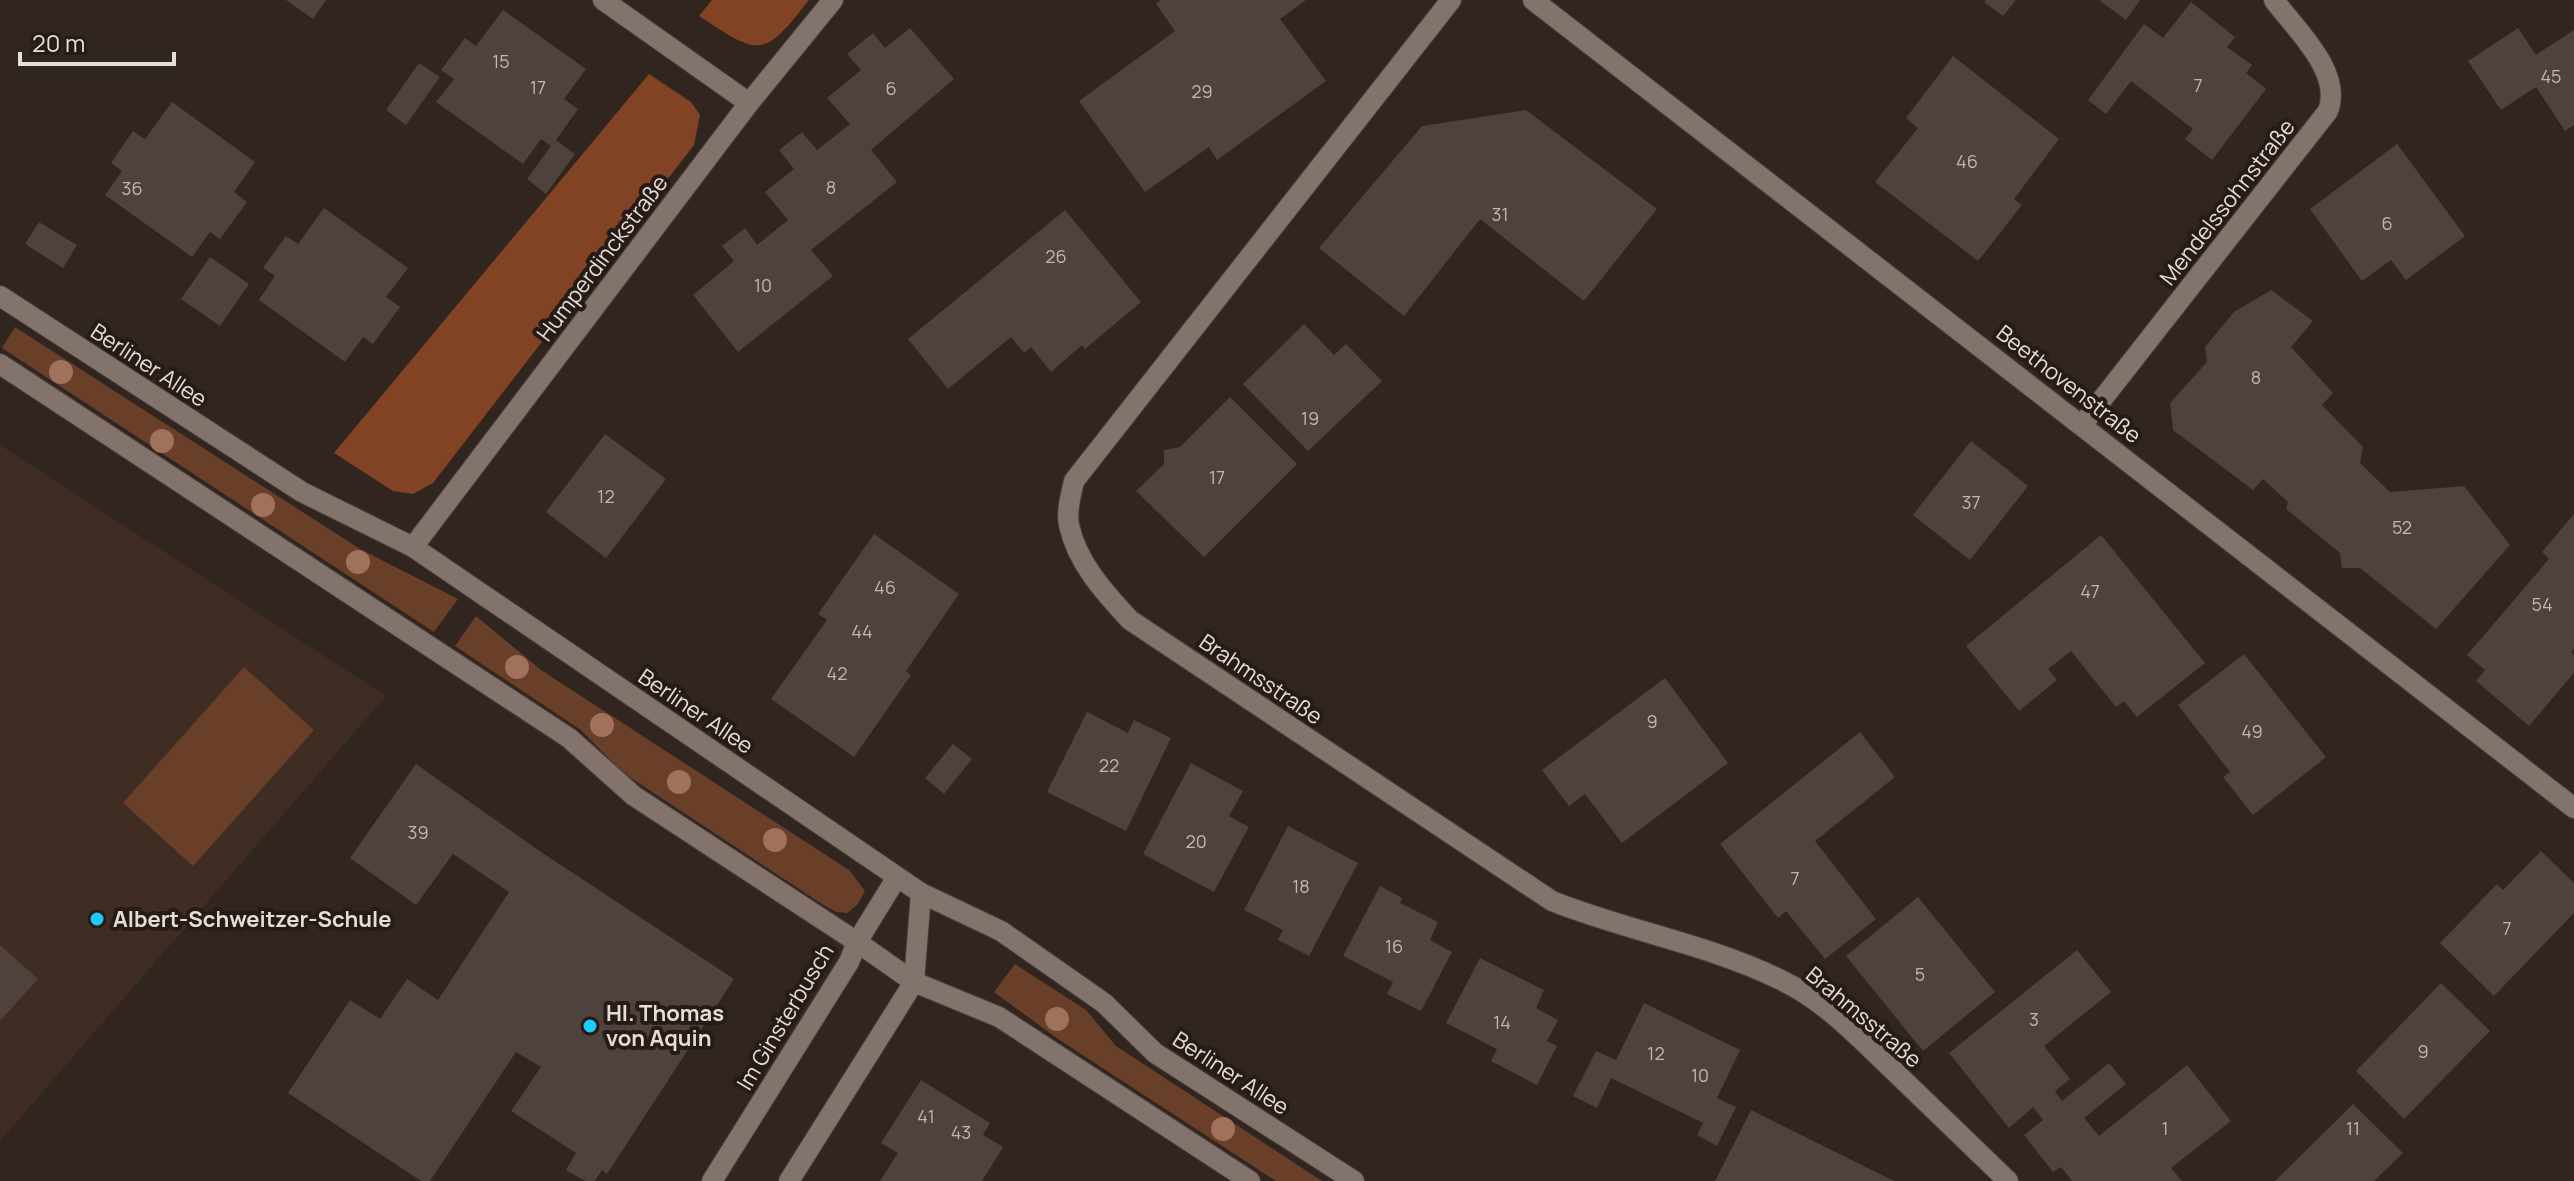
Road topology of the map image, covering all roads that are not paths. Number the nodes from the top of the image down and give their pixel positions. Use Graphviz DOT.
graph roads {
  1 [pos="603,0"];
  2 [pos="833,0"];
  3 [pos="1451,0"];
  4 [pos="1533,0"];
  5 [pos="2274,0"];
  6 [pos="749,103"];
  7 [pos="0,296"];
  8 [pos="0,364"];
  9 [pos="2082,425"];
  10 [pos="413,547"];
  11 [pos="2574,808"];
  12 [pos="897,877"];
  13 [pos="921,893"];
  14 [pos="857,942"];
  15 [pos="914,982"];
  16 [pos="712,1181"];
  17 [pos="789,1181"];
  18 [pos="1250,1181"];
  19 [pos="1354,1181"];
  20 [pos="2008,1181"];
  1 -- 6 [label="street"];
  2 -- 6 [label="street, Humperdinckstraße"];
  3 -- 20 [label="street, Brahmsstraße"];
  4 -- 9 [label="street, Beethovenstraße"];
  5 -- 9 [label="street, Mendelssohnstraße"];
  6 -- 10 [label="street, Humperdinckstraße"];
  7 -- 10 [label="street, Berliner Allee"];
  8 -- 14 [label="street"];
  9 -- 11 [label="street, Beethovenstraße"];
  10 -- 12 [label="street, Berliner Allee"];
  12 -- 13 [label="street, Berliner Allee"];
  12 -- 14 [label="street, Im Ginsterbusch"];
  13 -- 15 [label="street"];
  13 -- 19 [label="street, Berliner Allee"];
  14 -- 15 [label="street"];
  14 -- 16 [label="street, Im Ginsterbusch"];
  15 -- 17 [label="street"];
  15 -- 18 [label="street"];
}
